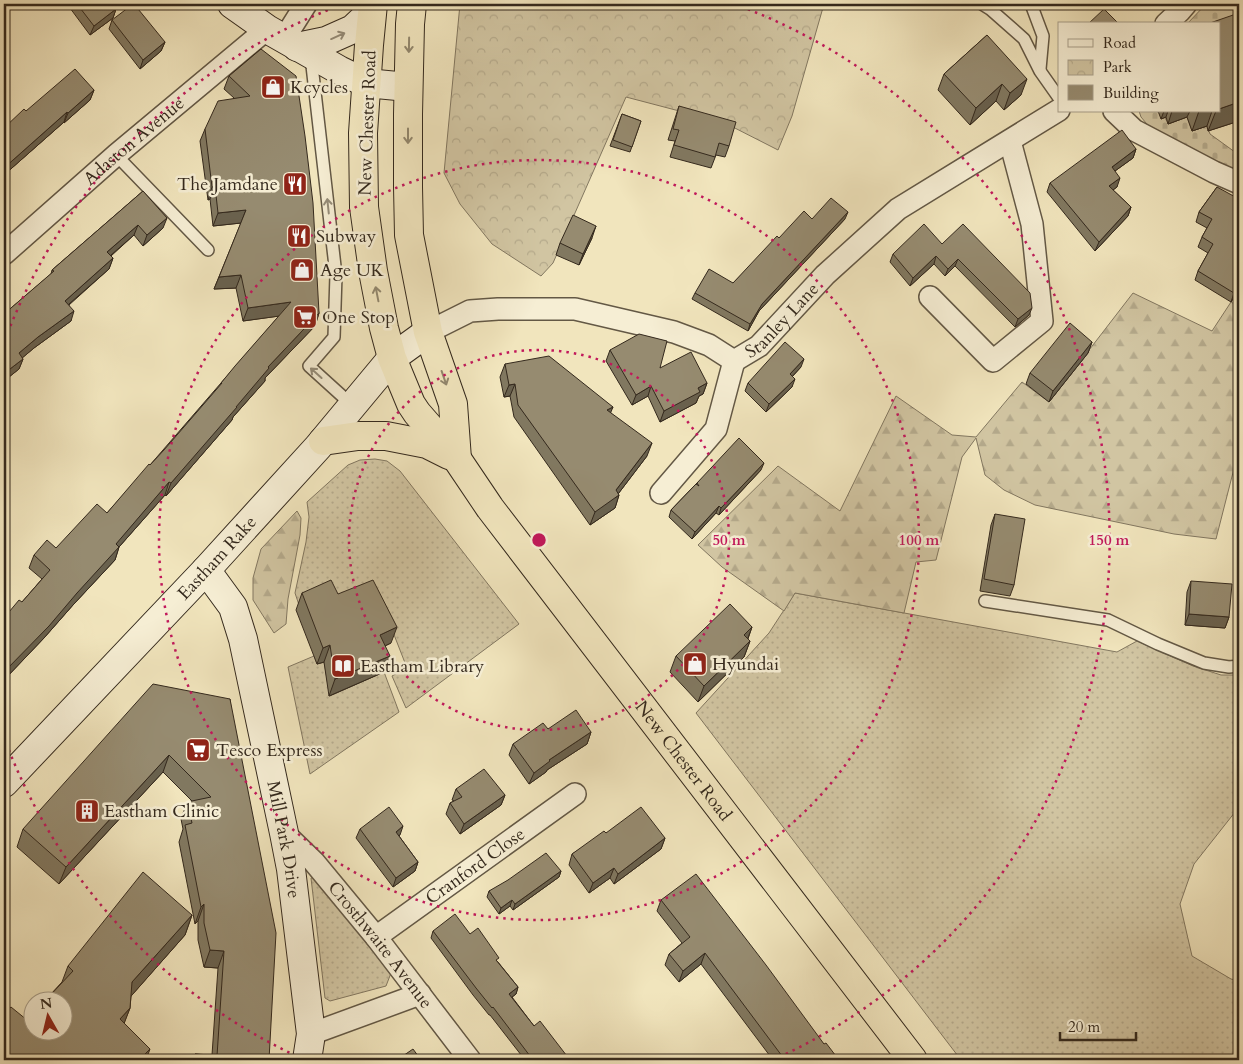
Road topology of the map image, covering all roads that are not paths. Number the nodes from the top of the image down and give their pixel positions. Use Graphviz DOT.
graph roads {
  1 [pos="232,4"];
  2 [pos="306,4"];
  3 [pos="412,4"];
  4 [pos="982,4"];
  5 [pos="1031,4"];
  6 [pos="1186,4"];
  7 [pos="373,8"];
  8 [pos="1168,22"];
  9 [pos="290,43"];
  10 [pos="1040,71"];
  11 [pos="366,83"];
  12 [pos="408,87"];
  13 [pos="1058,97"];
  14 [pos="1058,111"];
  15 [pos="1115,112"];
  16 [pos="1010,141"];
  17 [pos="116,155"];
  18 [pos="1239,183"];
  19 [pos="208,250"];
  20 [pos="4,254"];
  21 [pos="930,297"];
  22 [pos="428,332"];
  23 [pos="392,358"];
  24 [pos="734,361"];
  25 [pos="352,405"];
  26 [pos="324,441"];
  27 [pos="457,460"];
  28 [pos="661,493"];
  29 [pos="206,570"];
  30 [pos="985,600"];
  31 [pos="1239,666"];
  32 [pos="4,783"];
  33 [pos="575,794"];
  34 [pos="284,833"];
  35 [pos="376,937"];
  36 [pos="420,994"];
  37 [pos="309,1047"];
  38 [pos="470,1060"];
  39 [pos="914,1060"];
  1 -- 9 [label="street"];
  2 -- 9 [label="street"];
  3 -- 12 [label="highway, one-way"];
  4 -- 10 [label="lane"];
  5 -- 10 [label="lane"];
  6 -- 8 [label="street"];
  9 -- 7 [label="street, one-way"];
  7 -- 11 [label="highway, New Chester Road"];
  9 -- 11 [label="street"];
  9 -- 17 [label="street, Adaston Avenue"];
  25 -- 9 [label="lane, one-way"];
  10 -- 13 [label="lane"];
  11 -- 12 [label="street"];
  23 -- 11 [label="highway, New Chester Road, one-way"];
  12 -- 22 [label="highway, one-way"];
  14 -- 16 [label="street, Stanley Lane"];
  15 -- 18 [label="street"];
  16 -- 21 [label="street"];
  16 -- 24 [label="street, Stanley Lane"];
  17 -- 19 [label="lane"];
  17 -- 20 [label="street, Adaston Avenue"];
  22 -- 23 [label="street, Eastham Rake"];
  22 -- 24 [label="street, Stanley Lane"];
  22 -- 27 [label="highway, one-way"];
  23 -- 25 [label="street, Eastham Rake"];
  23 -- 27 [label="highway, New Chester Road"];
  24 -- 28 [label="street"];
  25 -- 26 [label="street, Eastham Rake"];
  26 -- 27 [label="highway"];
  26 -- 29 [label="street, Eastham Rake"];
  27 -- 39 [label="highway, New Chester Road"];
  29 -- 32 [label="street, Eastham Rake"];
  29 -- 34 [label="street, Mill Park Drive"];
  30 -- 31 [label="lane"];
  33 -- 35 [label="street, Cranford Close"];
  34 -- 35 [label="street, Crosthwaite Avenue"];
  34 -- 37 [label="street, Mill Park Drive"];
  35 -- 36 [label="street, Crosthwaite Avenue"];
  36 -- 37 [label="street"];
  36 -- 38 [label="street, Crosthwaite Avenue"];
}
